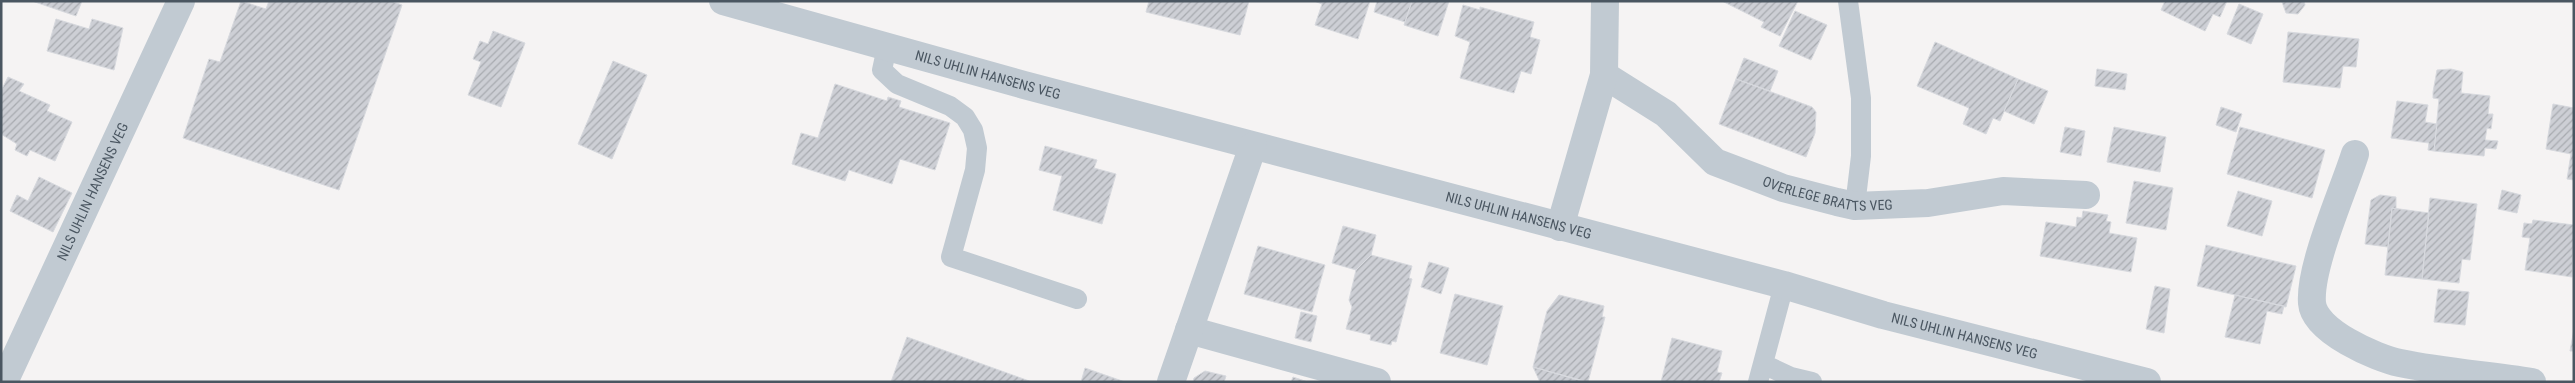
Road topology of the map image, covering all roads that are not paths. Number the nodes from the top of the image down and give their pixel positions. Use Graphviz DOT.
graph roads {
  1 [pos="181,1"];
  2 [pos="723,1"];
  3 [pos="1605,1"];
  4 [pos="1848,1"];
  5 [pos="887,47"];
  6 [pos="1604,75"];
  7 [pos="1253,146"];
  8 [pos="2356,154"];
  9 [pos="2086,195"];
  10 [pos="1855,206"];
  11 [pos="1560,227"];
  12 [pos="1784,285"];
  13 [pos="1077,298"];
  14 [pos="1189,330"];
  15 [pos="2396,372"];
  16 [pos="1760,373"];
  17 [pos="4,382"];
  18 [pos="1171,382"];
  19 [pos="1377,382"];
  20 [pos="1812,382"];
  21 [pos="2146,382"];
  22 [pos="2532,382"];
  1 -- 17 [label="street, NILS UHLIN HANSENS VEG"];
  2 -- 5 [label="street, NILS UHLIN HANSENS VEG"];
  3 -- 6 [label="street"];
  4 -- 10 [label="lane"];
  5 -- 7 [label="street, NILS UHLIN HANSENS VEG"];
  5 -- 13 [label="lane"];
  6 -- 10 [label="street, OVERLEGE BRATTS VEG"];
  6 -- 11 [label="street"];
  7 -- 11 [label="street, NILS UHLIN HANSENS VEG"];
  7 -- 14 [label="street"];
  8 -- 15 [label="street"];
  9 -- 10 [label="street, OVERLEGE BRATTS VEG"];
  11 -- 12 [label="street, NILS UHLIN HANSENS VEG"];
  12 -- 16 [label="lane"];
  12 -- 21 [label="street, NILS UHLIN HANSENS VEG"];
  14 -- 18 [label="street"];
  14 -- 19 [label="street"];
  15 -- 22 [label="street"];
  16 -- 20 [label="lane"];
}
